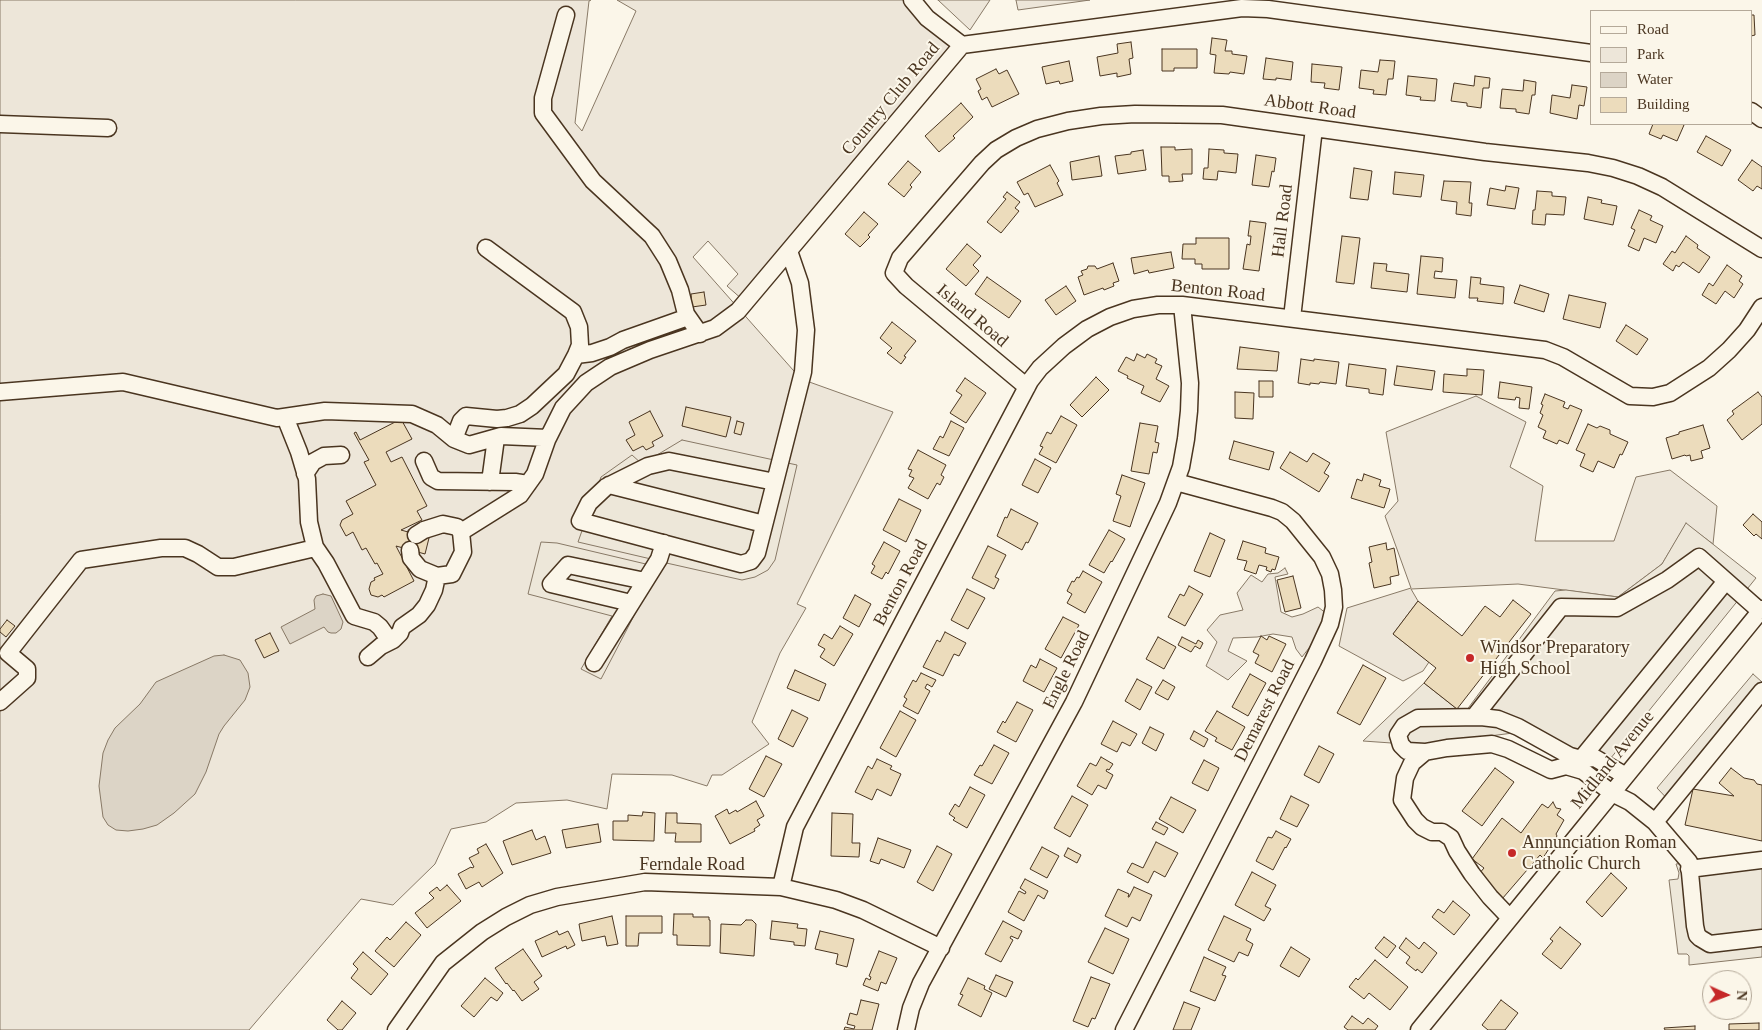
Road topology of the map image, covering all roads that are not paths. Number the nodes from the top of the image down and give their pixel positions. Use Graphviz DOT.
graph roads {
  1 [pos="912,0"];
  2 [pos="566,15"];
  3 [pos="962,45"];
  4 [pos="1590,53"];
  5 [pos="0,124"];
  6 [pos="108,128"];
  7 [pos="1314,128"];
  8 [pos="486,248"];
  9 [pos="1762,249"];
  10 [pos="789,251"];
  11 [pos="894,273"];
  12 [pos="1182,305"];
  13 [pos="1762,307"];
  14 [pos="688,317"];
  15 [pos="1292,318"];
  16 [pos="700,334"];
  17 [pos="576,356"];
  18 [pos="1026,387"];
  19 [pos="0,392"];
  20 [pos="285,417"];
  21 [pos="503,418"];
  22 [pos="498,437"];
  23 [pos="548,438"];
  24 [pos="454,439"];
  25 [pos="341,455"];
  26 [pos="424,461"];
  27 [pos="305,474"];
  28 [pos="490,482"];
  29 [pos="775,482"];
  30 [pos="1176,482"];
  31 [pos="528,484"];
  32 [pos="609,485"];
  33 [pos="764,524"];
  34 [pos="461,532"];
  35 [pos="664,543"];
  36 [pos="315,548"];
  37 [pos="437,576"];
  38 [pos="645,581"];
  39 [pos="1726,581"];
  40 [pos="631,603"];
  41 [pos="1761,610"];
  42 [pos="390,641"];
  43 [pos="368,658"];
  44 [pos="594,663"];
  45 [pos="1762,691"];
  46 [pos="0,702"];
  47 [pos="1474,717"];
  48 [pos="1425,752"];
  49 [pos="1582,765"];
  50 [pos="1626,776"];
  51 [pos="1612,793"];
  52 [pos="1655,822"];
  53 [pos="1762,860"];
  54 [pos="1689,869"];
  55 [pos="781,886"];
  56 [pos="1510,918"];
  57 [pos="1762,938"];
  58 [pos="941,948"];
  59 [pos="1421,1029"];
  60 [pos="396,1030"];
  61 [pos="906,1030"];
  62 [pos="1124,1030"];
  1 -- 3 [label="street"];
  2 -- 14 [label="street"];
  3 -- 4 [label="street, Country Club Road"];
  3 -- 10 [label="street, Country Club Road"];
  5 -- 6 [label="street"];
  7 -- 9 [label="street, Abbott Road"];
  7 -- 11 [label="street, Abbott Road"];
  7 -- 15 [label="street, Hall Road"];
  8 -- 17 [label="street"];
  10 -- 16 [label="street, Country Club Road"];
  10 -- 29 [label="street"];
  11 -- 18 [label="street, Island Road"];
  12 -- 15 [label="street, Benton Road"];
  12 -- 18 [label="street, Benton Road"];
  12 -- 30 [label="street, Engle Road"];
  13 -- 15 [label="street, Benton Road"];
  14 -- 16 [label="street"];
  14 -- 17 [label="street"];
  16 -- 23 [label="street, Country Club Road"];
  17 -- 21 [label="street"];
  18 -- 55 [label="street, Benton Road"];
  19 -- 20 [label="street"];
  20 -- 24 [label="street"];
  20 -- 27 [label="street"];
  21 -- 22 [label="street"];
  21 -- 24 [label="street"];
  22 -- 23 [label="street"];
  22 -- 24 [label="street"];
  22 -- 28 [label="street"];
  23 -- 31 [label="street, Country Club Road"];
  25 -- 27 [label="street"];
  26 -- 28 [label="street"];
  27 -- 36 [label="street"];
  28 -- 31 [label="street"];
  29 -- 32 [label="street"];
  29 -- 33 [label="street"];
  30 -- 58 [label="street, Engle Road"];
  30 -- 62 [label="street, Demarest Road"];
  31 -- 34 [label="street, Country Club Road"];
  32 -- 33 [label="street"];
  32 -- 35 [label="street"];
  33 -- 35 [label="street"];
  34 -- 37 [label="street"];
  34 -- 37 [label="street"];
  35 -- 38 [label="street"];
  36 -- 42 [label="street"];
  36 -- 46 [label="street"];
  37 -- 42 [label="street"];
  38 -- 40 [label="street"];
  38 -- 40 [label="street"];
  39 -- 41 [label="street"];
  39 -- 47 [label="street"];
  39 -- 49 [label="street"];
  40 -- 44 [label="street"];
  41 -- 50 [label="street, Midland Avenue"];
  42 -- 43 [label="street"];
  45 -- 52 [label="street"];
  47 -- 48 [label="street"];
  47 -- 49 [label="street"];
  48 -- 49 [label="street"];
  48 -- 56 [label="street"];
  49 -- 50 [label="street"];
  49 -- 51 [label="street"];
  50 -- 51 [label="street, Midland Avenue"];
  51 -- 52 [label="street"];
  51 -- 56 [label="street, Midland Avenue"];
  52 -- 54 [label="street"];
  53 -- 54 [label="street"];
  54 -- 57 [label="street"];
  55 -- 58 [label="street, Ferndale Road"];
  55 -- 60 [label="street, Ferndale Road"];
  56 -- 59 [label="street, Midland Avenue"];
  58 -- 61 [label="street, Engle Road"];
}
